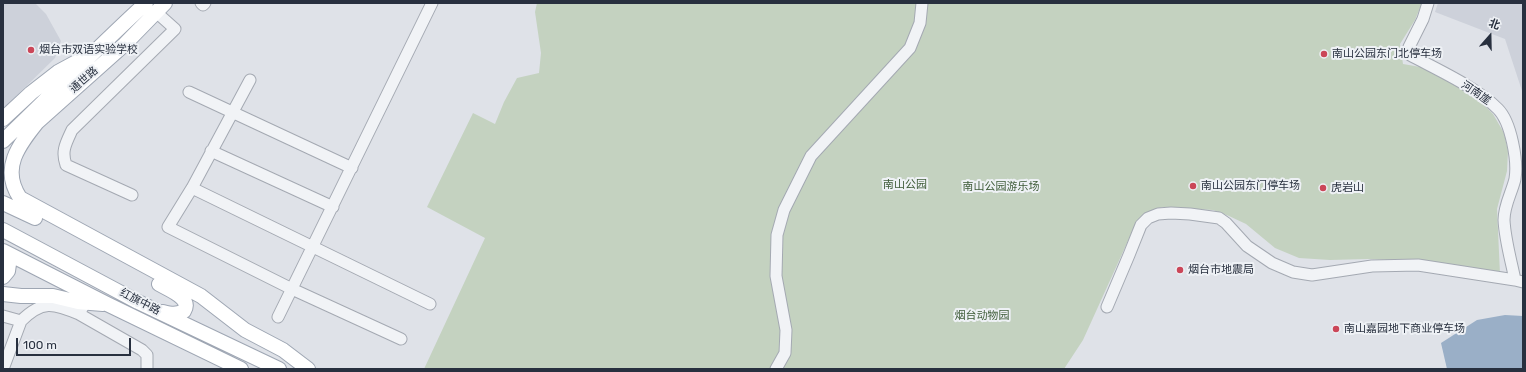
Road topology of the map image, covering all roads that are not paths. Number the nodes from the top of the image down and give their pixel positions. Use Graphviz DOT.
graph roads {
  1 [pos="201,3"];
  2 [pos="205,3"];
  3 [pos="432,3"];
  4 [pos="922,3"];
  5 [pos="1428,3"];
  6 [pos="156,6"];
  7 [pos="91,54"];
  8 [pos="250,80"];
  9 [pos="189,92"];
  10 [pos="232,112"];
  11 [pos="3,119"];
  12 [pos="39,120"];
  13 [pos="3,142"];
  14 [pos="211,151"];
  15 [pos="3,156"];
  16 [pos="352,168"];
  17 [pos="192,188"];
  18 [pos="132,195"];
  19 [pos="3,203"];
  20 [pos="333,207"];
  21 [pos="7,232"];
  22 [pos="313,247"];
  23 [pos="3,251"];
  24 [pos="3,256"];
  25 [pos="3,277"];
  26 [pos="1519,281"];
  27 [pos="292,289"];
  28 [pos="3,294"];
  29 [pos="138,302"];
  30 [pos="107,304"];
  31 [pos="430,304"];
  32 [pos="1107,307"];
  33 [pos="82,308"];
  34 [pos="3,316"];
  35 [pos="278,317"];
  36 [pos="21,322"];
  37 [pos="401,339"];
  38 [pos="3,369"];
  39 [pos="147,369"];
  40 [pos="241,369"];
  41 [pos="279,369"];
  42 [pos="308,369"];
  43 [pos="776,369"];
  1 -- 2 [label="street"];
  3 -- 16 [label="street"];
  4 -- 43 [label="street"];
  5 -- 26 [label="street, 河南崖"];
  6 -- 7 [label="main road"];
  6 -- 12 [label="main road, 通世路"];
  6 -- 18 [label="street"];
  7 -- 11 [label="main road"];
  7 -- 13 [label="main road"];
  8 -- 10 [label="street"];
  9 -- 10 [label="street"];
  10 -- 14 [label="street"];
  10 -- 16 [label="street"];
  12 -- 15 [label="main road, 通世路"];
  12 -- 42 [label="main road"];
  14 -- 17 [label="street"];
  14 -- 20 [label="street"];
  16 -- 20 [label="street"];
  17 -- 22 [label="street"];
  17 -- 27 [label="street"];
  19 -- 29 [label="main road"];
  20 -- 22 [label="street"];
  21 -- 29 [label="main road, 红旗中路"];
  22 -- 27 [label="street"];
  22 -- 31 [label="street"];
  23 -- 30 [label="main road, 红旗中路"];
  24 -- 25 [label="main road"];
  26 -- 32 [label="street"];
  27 -- 35 [label="street"];
  27 -- 37 [label="street"];
  28 -- 33 [label="main road"];
  29 -- 41 [label="main road, 红旗中路"];
  30 -- 33 [label="main road"];
  30 -- 40 [label="main road, 红旗中路"];
  33 -- 36 [label="street"];
  33 -- 39 [label="street"];
  34 -- 36 [label="street"];
  36 -- 38 [label="street"];
}
